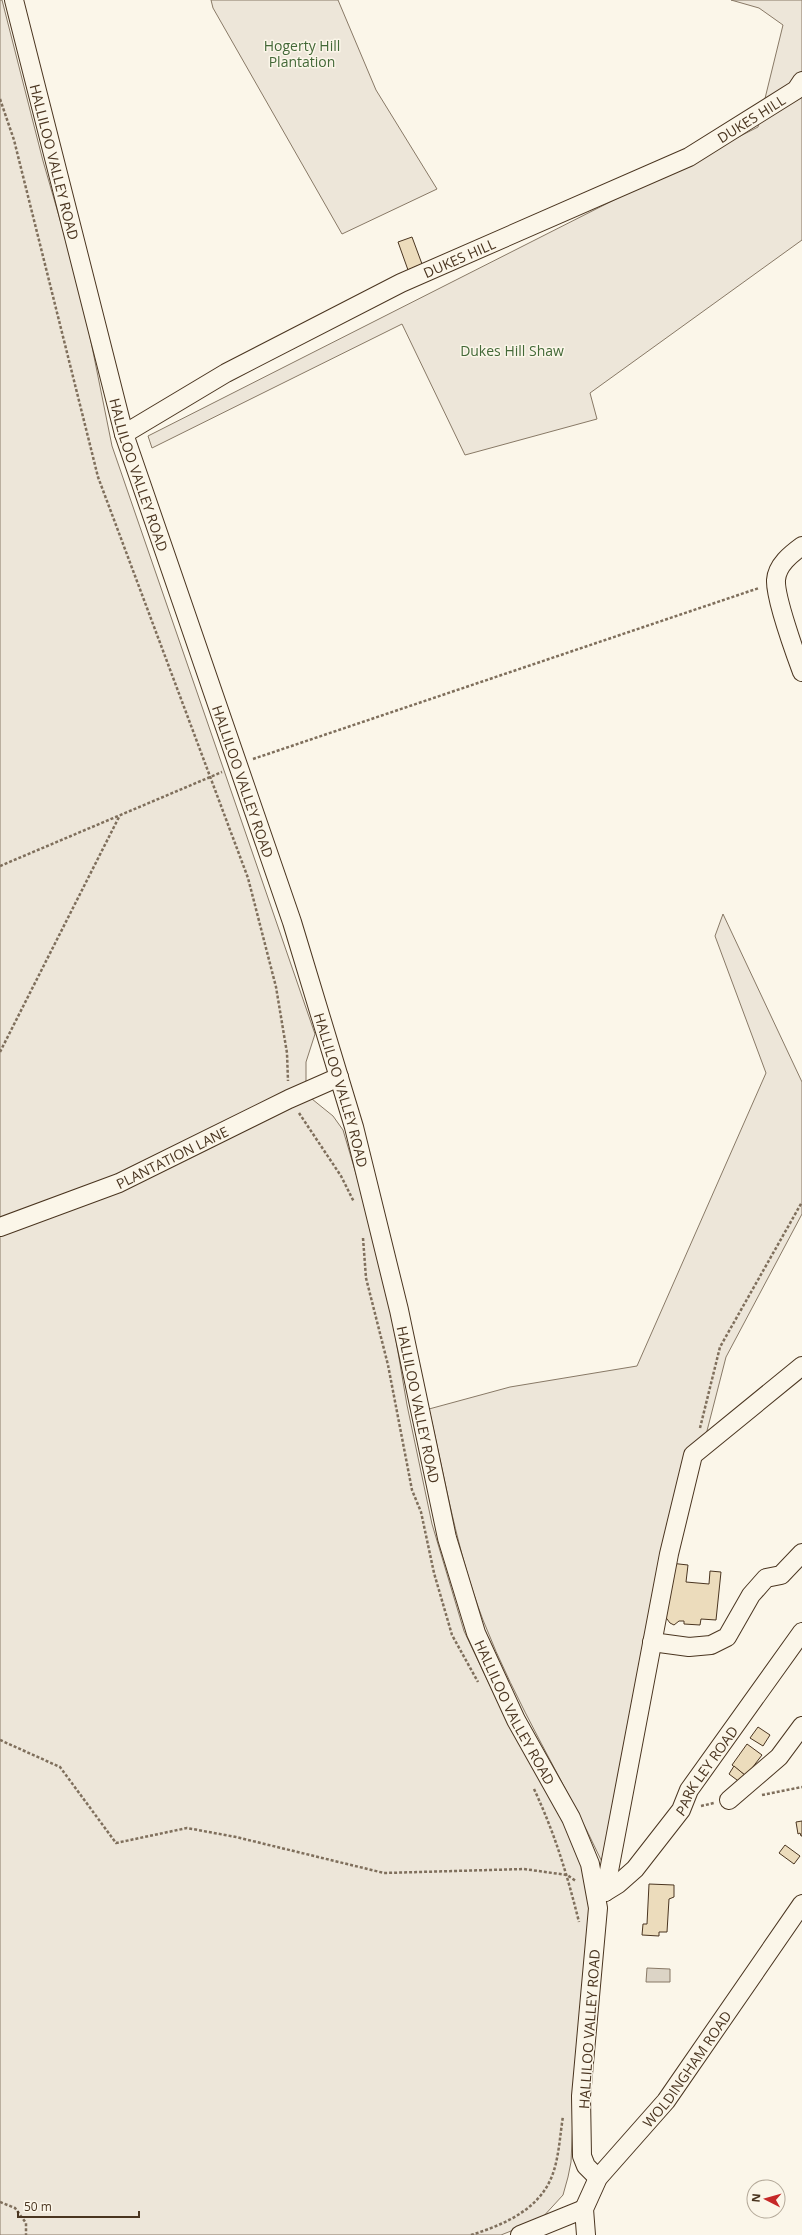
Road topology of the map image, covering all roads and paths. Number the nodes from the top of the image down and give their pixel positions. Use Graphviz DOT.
graph roads {
  1 [pos="14,0"];
  2 [pos="798,84"];
  3 [pos="0,99"];
  4 [pos="124,434"];
  5 [pos="802,546"];
  6 [pos="776,579"];
  7 [pos="802,672"];
  8 [pos="238,764"];
  9 [pos="210,778"];
  10 [pos="120,816"];
  11 [pos="0,866"];
  12 [pos="0,1052"];
  13 [pos="339,1077"];
  14 [pos="289,1099"];
  15 [pos="802,1202"];
  16 [pos="0,1227"];
  17 [pos="802,1366"];
  18 [pos="693,1455"];
  19 [pos="802,1553"];
  20 [pos="802,1632"];
  21 [pos="652,1642"];
  22 [pos="802,1726"];
  23 [pos="0,1740"];
  24 [pos="802,1787"];
  25 [pos="757,1796"];
  26 [pos="730,1800"];
  27 [pos="681,1810"];
  28 [pos="601,1893"];
  29 [pos="802,1904"];
  30 [pos="580,1926"];
  31 [pos="564,2112"];
  32 [pos="598,2178"];
  33 [pos="0,2202"];
  34 [pos="584,2210"];
  35 [pos="26,2235"];
  36 [pos="471,2235"];
  37 [pos="520,2235"];
  38 [pos="586,2235"];
  1 -- 4 [label="street, HALLILOO VALLEY ROAD"];
  2 -- 4 [label="street, DUKES HILL"];
  3 -- 9 [label="path"];
  4 -- 8 [label="street, HALLILOO VALLEY ROAD"];
  5 -- 6 [label="street"];
  6 -- 7 [label="street"];
  6 -- 8 [label="path"];
  8 -- 9 [label="path"];
  8 -- 13 [label="street, HALLILOO VALLEY ROAD"];
  9 -- 10 [label="path"];
  9 -- 14 [label="path"];
  10 -- 11 [label="path"];
  10 -- 12 [label="path"];
  13 -- 14 [label="street, PLANTATION LANE"];
  13 -- 28 [label="street, HALLILOO VALLEY ROAD"];
  14 -- 16 [label="street, PLANTATION LANE"];
  15 -- 18 [label="path"];
  17 -- 18 [label="street"];
  18 -- 21 [label="street"];
  19 -- 21 [label="street"];
  20 -- 27 [label="street, PARK LEY ROAD"];
  21 -- 28 [label="street"];
  22 -- 26 [label="street"];
  23 -- 30 [label="path"];
  24 -- 25 [label="path"];
  26 -- 27 [label="path"];
  27 -- 28 [label="street, PARK LEY ROAD"];
  28 -- 32 [label="street, HALLILOO VALLEY ROAD"];
  29 -- 32 [label="street, WOLDINGHAM ROAD"];
  31 -- 36 [label="path"];
  32 -- 34 [label="street, WOLDINGHAM ROAD"];
  33 -- 35 [label="path"];
  34 -- 37 [label="street"];
  34 -- 38 [label="street, WOLDINGHAM ROAD"];
}
